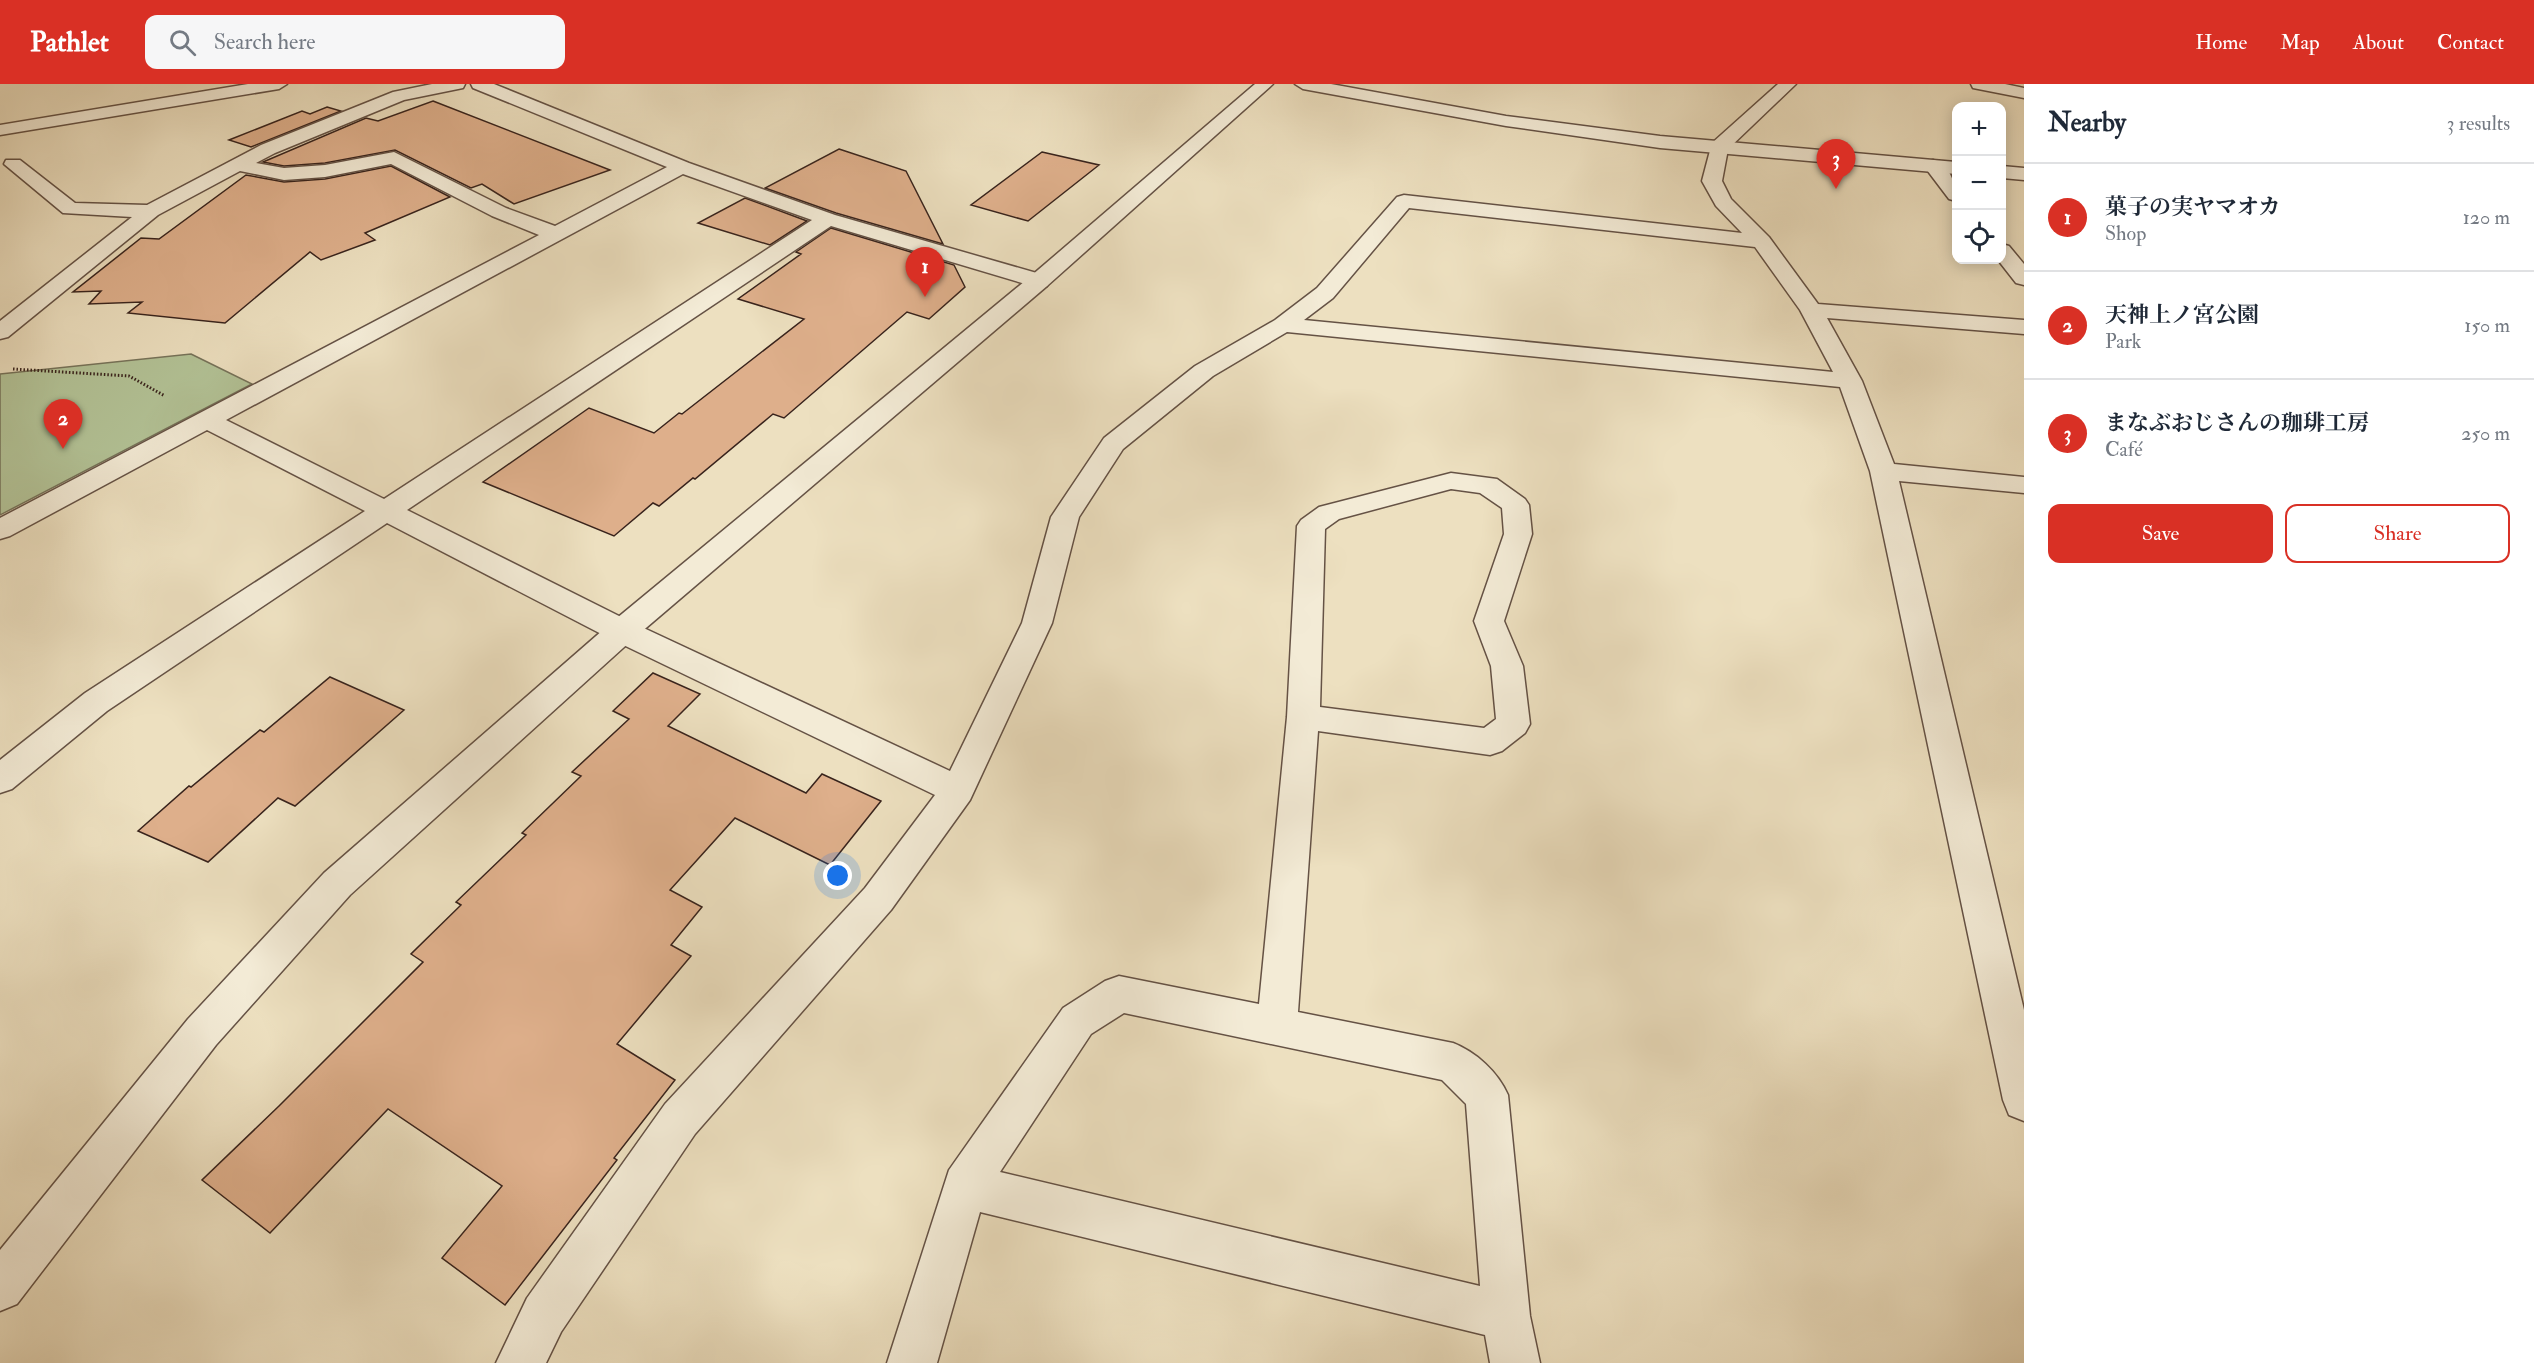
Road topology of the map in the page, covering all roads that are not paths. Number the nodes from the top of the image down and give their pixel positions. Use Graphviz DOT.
graph roads {
  1 [pos="279,84"];
  2 [pos="457,84"];
  3 [pos="479,84"];
  4 [pos="1265,84"];
  5 [pos="1303,84"];
  6 [pos="1788,84"];
  7 [pos="1979,84"];
  8 [pos="2024,93"];
  9 [pos="0,130"];
  10 [pos="1719,147"];
  11 [pos="13,164"];
  12 [pos="237,165"];
  13 [pos="1933,166"];
  14 [pos="682,167"];
  15 [pos="1952,168"];
  16 [pos="2006,172"];
  17 [pos="2024,174"];
  18 [pos="1952,190"];
  19 [pos="151,211"];
  20 [pos="828,219"];
  21 [pos="556,234"];
  22 [pos="1762,242"];
  23 [pos="2006,256"];
  24 [pos="2024,278"];
  25 [pos="1039,281"];
  26 [pos="1811,310"];
  27 [pos="1283,325"];
  28 [pos="2024,327"];
  29 [pos="0,332"];
  30 [pos="1850,381"];
  31 [pos="207,420"];
  32 [pos="1883,471"];
  33 [pos="2024,485"];
  34 [pos="383,511"];
  35 [pos="0,530"];
  36 [pos="622,631"];
  37 [pos="1303,717"];
  38 [pos="0,779"];
  39 [pos="958,790"];
  40 [pos="1277,1027"];
  41 [pos="2024,1100"];
  42 [pos="965,1186"];
  43 [pos="0,1287"];
  44 [pos="1506,1316"];
  45 [pos="521,1363"];
  46 [pos="912,1363"];
  47 [pos="1515,1363"];
  1 -- 9 [label="street"];
  2 -- 12 [label="street"];
  3 -- 14 [label="street"];
  4 -- 25 [label="street"];
  5 -- 10 [label="street"];
  6 -- 10 [label="street"];
  7 -- 8 [label="street"];
  10 -- 13 [label="street"];
  10 -- 22 [label="street"];
  11 -- 19 [label="street"];
  12 -- 19 [label="street"];
  12 -- 21 [label="street"];
  13 -- 15 [label="street"];
  13 -- 18 [label="street"];
  14 -- 20 [label="street"];
  14 -- 21 [label="street"];
  16 -- 17 [label="street"];
  19 -- 29 [label="street"];
  20 -- 25 [label="street"];
  20 -- 34 [label="street"];
  21 -- 31 [label="street"];
  22 -- 26 [label="street"];
  22 -- 27 [label="street"];
  23 -- 24 [label="street"];
  25 -- 36 [label="street"];
  26 -- 28 [label="street"];
  26 -- 30 [label="street"];
  27 -- 30 [label="street"];
  27 -- 39 [label="street"];
  30 -- 32 [label="street"];
  31 -- 34 [label="street"];
  31 -- 35 [label="street"];
  32 -- 33 [label="street"];
  32 -- 41 [label="street"];
  34 -- 36 [label="street"];
  34 -- 38 [label="street"];
  36 -- 39 [label="street"];
  36 -- 43 [label="street"];
  37 -- 37 [label="street"];
  37 -- 40 [label="street"];
  39 -- 45 [label="street"];
  40 -- 42 [label="street"];
  40 -- 44 [label="street"];
  42 -- 44 [label="street"];
  42 -- 46 [label="street"];
  44 -- 47 [label="street"];
}
